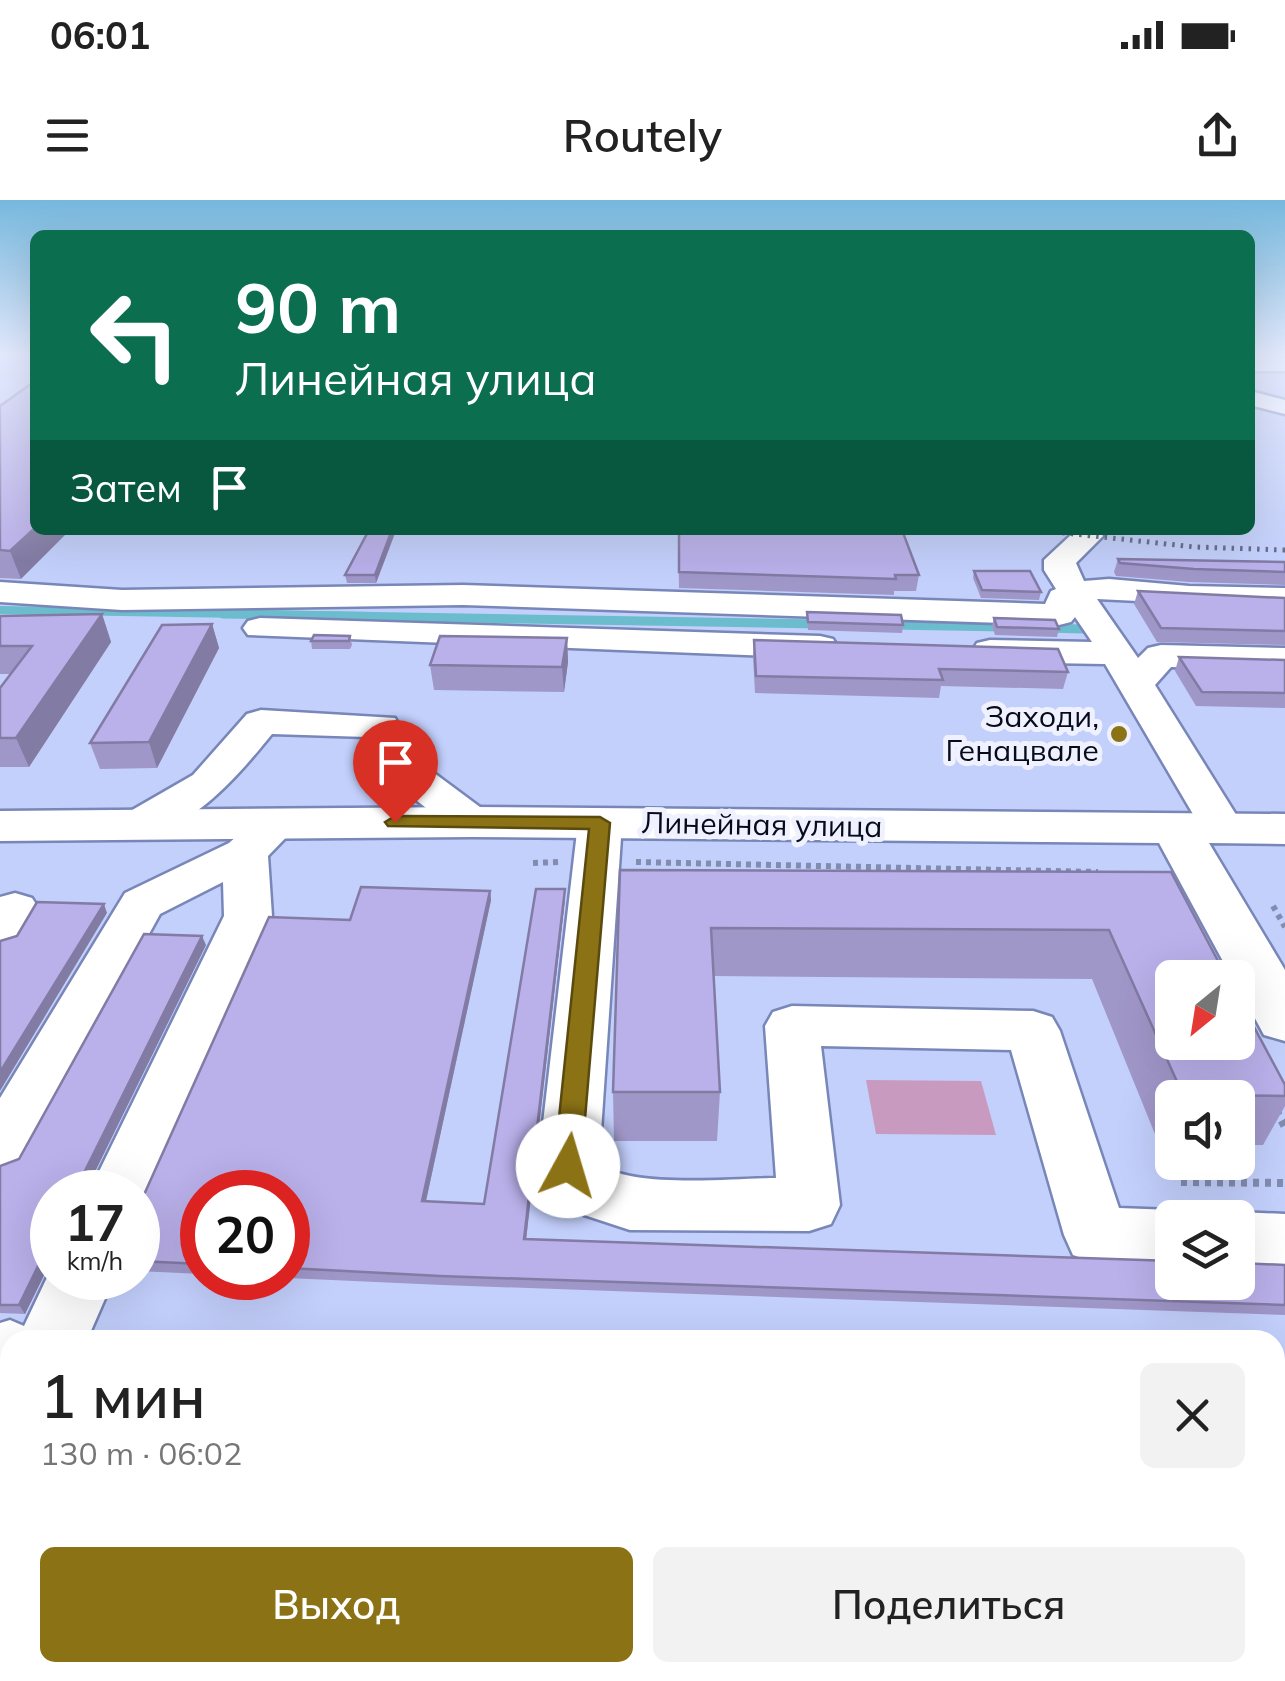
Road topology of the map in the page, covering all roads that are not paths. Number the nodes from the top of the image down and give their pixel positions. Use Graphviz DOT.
graph roads {
  1 [pos="1087,535"];
  2 [pos="0,592"];
  3 [pos="1070,594"];
  4 [pos="852,595"];
  5 [pos="1285,598"];
  6 [pos="39,629"];
  7 [pos="855,648"];
  8 [pos="952,650"];
  9 [pos="1285,659"];
  10 [pos="1126,668"];
  11 [pos="143,822"];
  12 [pos="472,822"];
  13 [pos="0,826"];
  14 [pos="1199,829"];
  15 [pos="1285,829"];
  16 [pos="262,837"];
  17 [pos="598,842"];
  18 [pos="1280,1004"];
  19 [pos="0,1150"];
  20 [pos="130,1170"];
  21 [pos="1155,1237"];
  22 [pos="1255,1241"];
  23 [pos="1285,1242"];
  24 [pos="71,1300"];
  25 [pos="57,1330"];
  1 -- 3 [label="street"];
  2 -- 3 [label="street"];
  3 -- 4 [label="street"];
  3 -- 5 [label="street"];
  3 -- 10 [label="street"];
  6 -- 7 [label="street"];
  8 -- 10 [label="street"];
  9 -- 10 [label="street"];
  10 -- 14 [label="street"];
  11 -- 12 [label="street"];
  11 -- 13 [label="main road, Линейная улица"];
  11 -- 16 [label="main road, Линейная улица"];
  12 -- 16 [label="main road, Линейная улица"];
  12 -- 17 [label="main road, Линейная улица"];
  14 -- 15 [label="main road, Линейная улица"];
  14 -- 17 [label="main road, Линейная улица"];
  14 -- 18 [label="main road"];
  16 -- 19 [label="street"];
  16 -- 20 [label="street"];
  17 -- 21 [label="street"];
  22 -- 23 [label="street"];
  24 -- 25 [label="street"];
}
